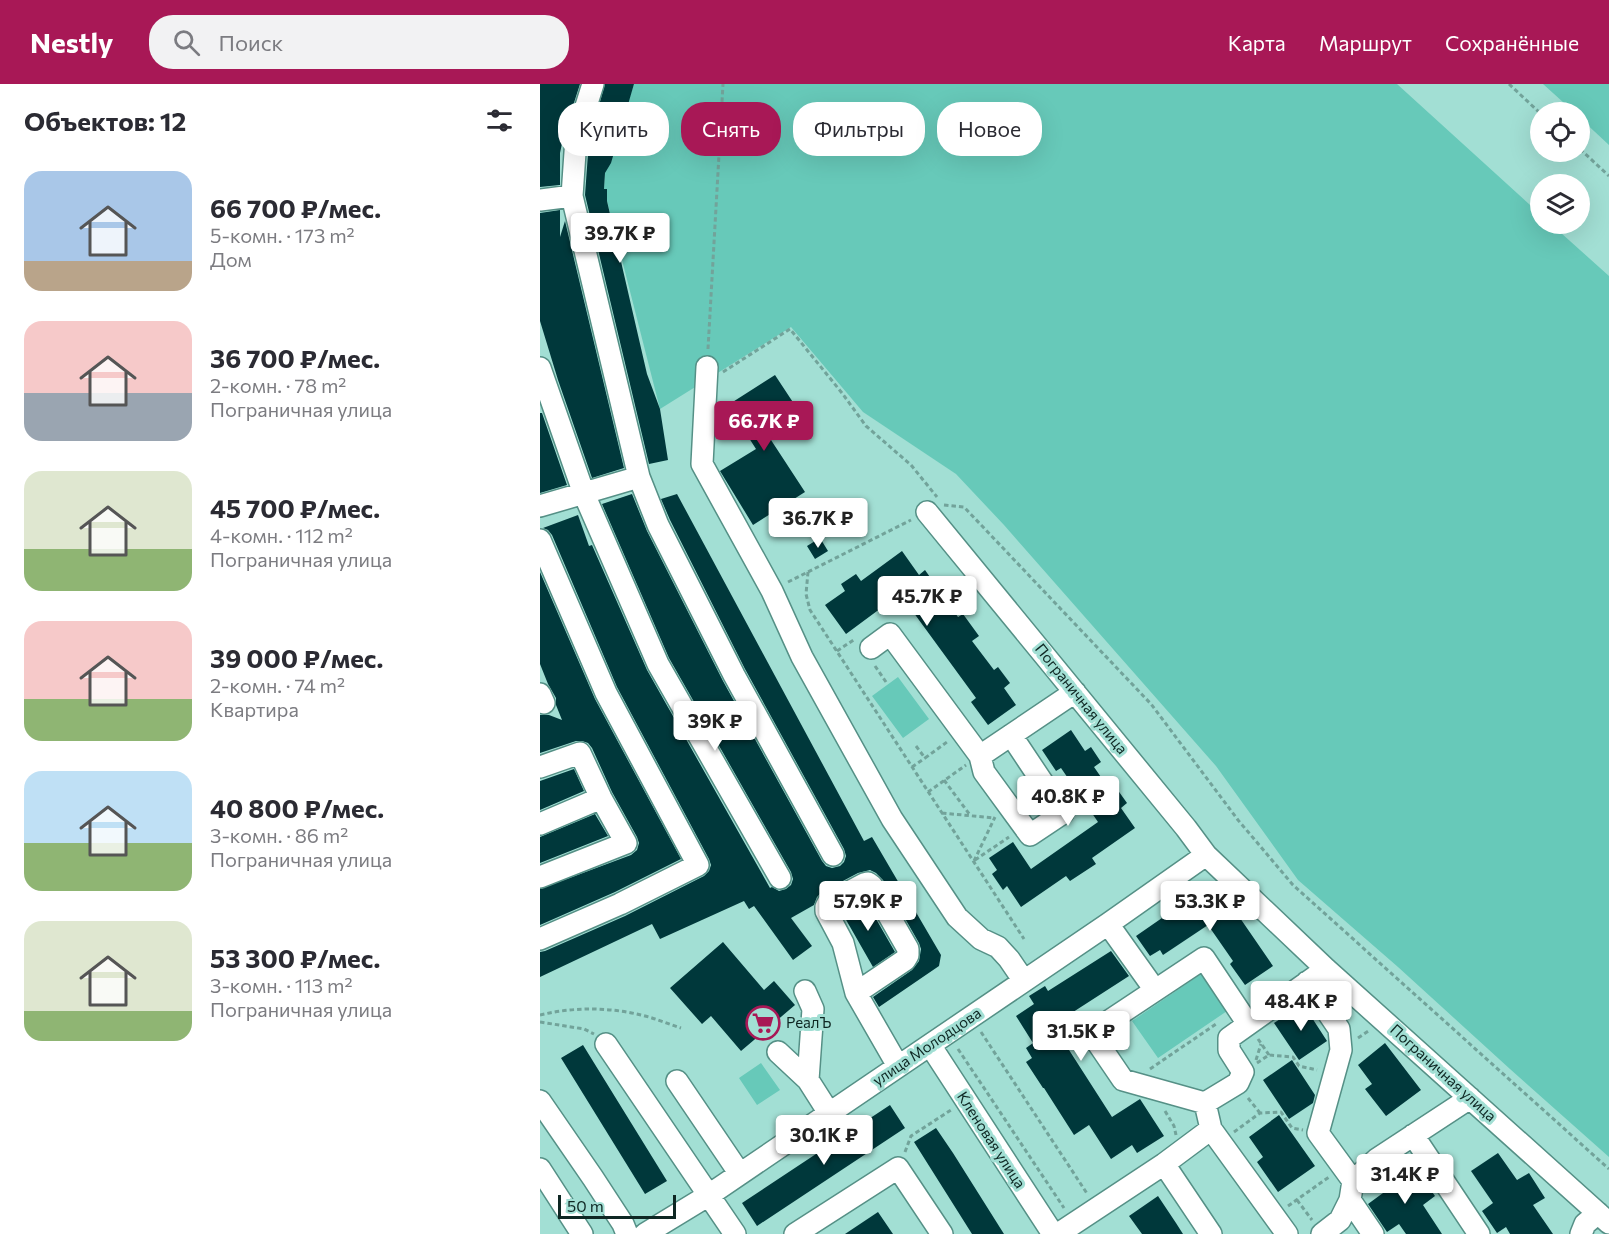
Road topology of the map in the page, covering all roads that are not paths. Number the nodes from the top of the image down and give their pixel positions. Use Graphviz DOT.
graph roads {
  1 [pos="593,84"];
  2 [pos="572,196"];
  3 [pos="540,200"];
  4 [pos="540,368"];
  5 [pos="706,375"];
  6 [pos="639,477"];
  7 [pos="584,494"];
  8 [pos="932,505"];
  9 [pos="540,506"];
  10 [pos="540,540"];
  11 [pos="863,643"];
  12 [pos="1076,692"];
  13 [pos="1011,735"];
  14 [pos="980,756"];
  15 [pos="540,767"];
  16 [pos="601,798"];
  17 [pos="540,824"];
  18 [pos="833,855"];
  19 [pos="1206,855"];
  20 [pos="540,877"];
  21 [pos="780,878"];
  22 [pos="1108,924"];
  23 [pos="540,939"];
  24 [pos="1326,969"];
  25 [pos="1024,981"];
  26 [pos="1307,982"];
  27 [pos="1155,990"];
  28 [pos="805,991"];
  29 [pos="856,993"];
  30 [pos="1243,1016"];
  31 [pos="606,1044"];
  32 [pos="930,1045"];
  33 [pos="778,1052"];
  34 [pos="898,1066"];
  35 [pos="808,1080"];
  36 [pos="677,1081"];
  37 [pos="1470,1098"];
  38 [pos="540,1101"];
  39 [pos="1205,1103"];
  40 [pos="829,1113"];
  41 [pos="1215,1135"];
  42 [pos="1413,1135"];
  43 [pos="1168,1160"];
  44 [pos="540,1169"];
  45 [pos="740,1174"];
  46 [pos="1349,1183"];
  47 [pos="709,1195"];
  48 [pos="1603,1218"];
  49 [pos="1067,1229"];
  50 [pos="582,1234"];
  51 [pos="627,1234"];
  52 [pos="645,1234"];
  53 [pos="735,1234"];
  54 [pos="795,1234"];
  55 [pos="942,1234"];
  56 [pos="1053,1234"];
  57 [pos="1211,1234"];
  58 [pos="1287,1234"];
  59 [pos="1322,1234"];
  60 [pos="1373,1234"];
  61 [pos="1479,1234"];
  62 [pos="1581,1234"];
  1 -- 2 [label="street"];
  2 -- 3 [label="street"];
  2 -- 6 [label="street"];
  4 -- 7 [label="street"];
  5 -- 25 [label="street"];
  6 -- 7 [label="street"];
  6 -- 18 [label="street"];
  7 -- 9 [label="street"];
  7 -- 21 [label="street"];
  8 -- 12 [label="street, Пограничная улица"];
  10 -- 23 [label="street"];
  11 -- 14 [label="street"];
  12 -- 13 [label="street"];
  12 -- 19 [label="street, Пограничная улица"];
  13 -- 14 [label="street"];
  13 -- 14 [label="street"];
  15 -- 16 [label="street"];
  16 -- 17 [label="street"];
  16 -- 20 [label="street"];
  19 -- 22 [label="street, улица Молодцова"];
  19 -- 24 [label="street, Пограничная улица"];
  22 -- 25 [label="street, улица Молодцова"];
  22 -- 27 [label="street"];
  24 -- 26 [label="street"];
  24 -- 37 [label="street, Пограничная улица"];
  25 -- 32 [label="street, улица Молодцова"];
  26 -- 30 [label="street"];
  26 -- 46 [label="street"];
  27 -- 30 [label="street"];
  27 -- 39 [label="street"];
  28 -- 35 [label="street"];
  29 -- 29 [label="street"];
  29 -- 34 [label="street"];
  30 -- 39 [label="street"];
  31 -- 47 [label="street"];
  32 -- 34 [label="street, улица Молодцова"];
  32 -- 56 [label="street, Кленовая улица"];
  33 -- 35 [label="street"];
  34 -- 40 [label="street, улица Молодцова"];
  35 -- 40 [label="street"];
  36 -- 45 [label="street"];
  37 -- 42 [label="street"];
  37 -- 48 [label="street, Пограничная улица"];
  38 -- 51 [label="street"];
  39 -- 41 [label="street"];
  40 -- 45 [label="street, улица Молодцова"];
  41 -- 43 [label="street"];
  41 -- 58 [label="street"];
  42 -- 46 [label="street"];
  42 -- 61 [label="street"];
  43 -- 49 [label="street"];
  43 -- 57 [label="street"];
  44 -- 50 [label="street"];
  45 -- 47 [label="street, улица Молодцова"];
  46 -- 59 [label="street"];
  46 -- 60 [label="street"];
  47 -- 52 [label="street, улица Молодцова"];
  47 -- 53 [label="street"];
  48 -- 62 [label="street"];
  54 -- 55 [label="street"];
}
